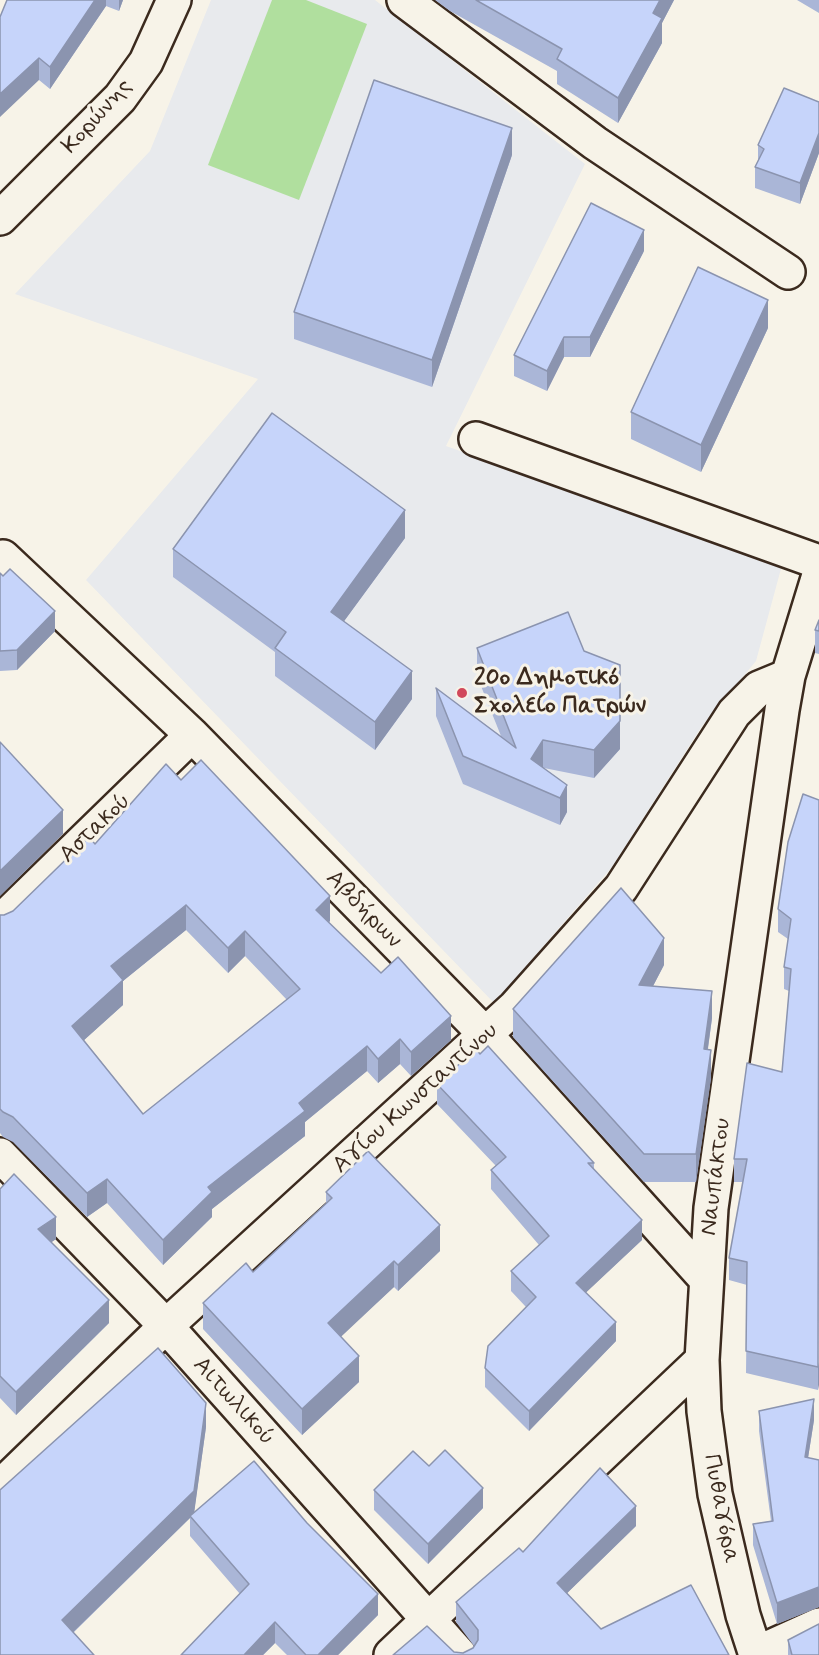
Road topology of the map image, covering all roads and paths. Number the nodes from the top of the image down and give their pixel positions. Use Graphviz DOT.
graph roads {
  1 [pos="174,0"];
  2 [pos="404,0"];
  3 [pos="0,218"];
  4 [pos="788,272"];
  5 [pos="476,439"];
  6 [pos="3,557"];
  7 [pos="819,562"];
  8 [pos="819,575"];
  9 [pos="788,676"];
  10 [pos="192,735"];
  11 [pos="0,922"];
  12 [pos="486,1035"];
  13 [pos="0,1155"];
  14 [pos="706,1279"];
  15 [pos="166,1326"];
  16 [pos="702,1360"];
  17 [pos="0,1487"];
  18 [pos="426,1620"];
  19 [pos="819,1625"];
  20 [pos="755,1654"];
  21 [pos="391,1655"];
  22 [pos="460,1655"];
  1 -- 3 [label="street, Κορώνης"];
  2 -- 4 [label="street"];
  5 -- 7 [label="street"];
  6 -- 10 [label="street, Αβδήρων"];
  8 -- 9 [label="street, Ναυπάκτου"];
  9 -- 12 [label="street, Αγίου Κωνσταντίνου"];
  9 -- 14 [label="street, Ναυπάκτου"];
  10 -- 11 [label="street, Αστακού"];
  10 -- 12 [label="street, Αβδήρων"];
  12 -- 14 [label="street, Αβδήρων"];
  12 -- 15 [label="street, Αγίου Κωνσταντίνου"];
  13 -- 15 [label="street, Αιτωλικού"];
  14 -- 16 [label="street, Ναυπάκτου"];
  15 -- 17 [label="street, Αγίου Κωνσταντίνου"];
  15 -- 18 [label="street, Αιτωλικού"];
  16 -- 18 [label="street"];
  16 -- 20 [label="street, Πυθαγόρα"];
  18 -- 21 [label="street"];
  18 -- 22 [label="street, Αιτωλικού"];
  19 -- 20 [label="street"];
}
